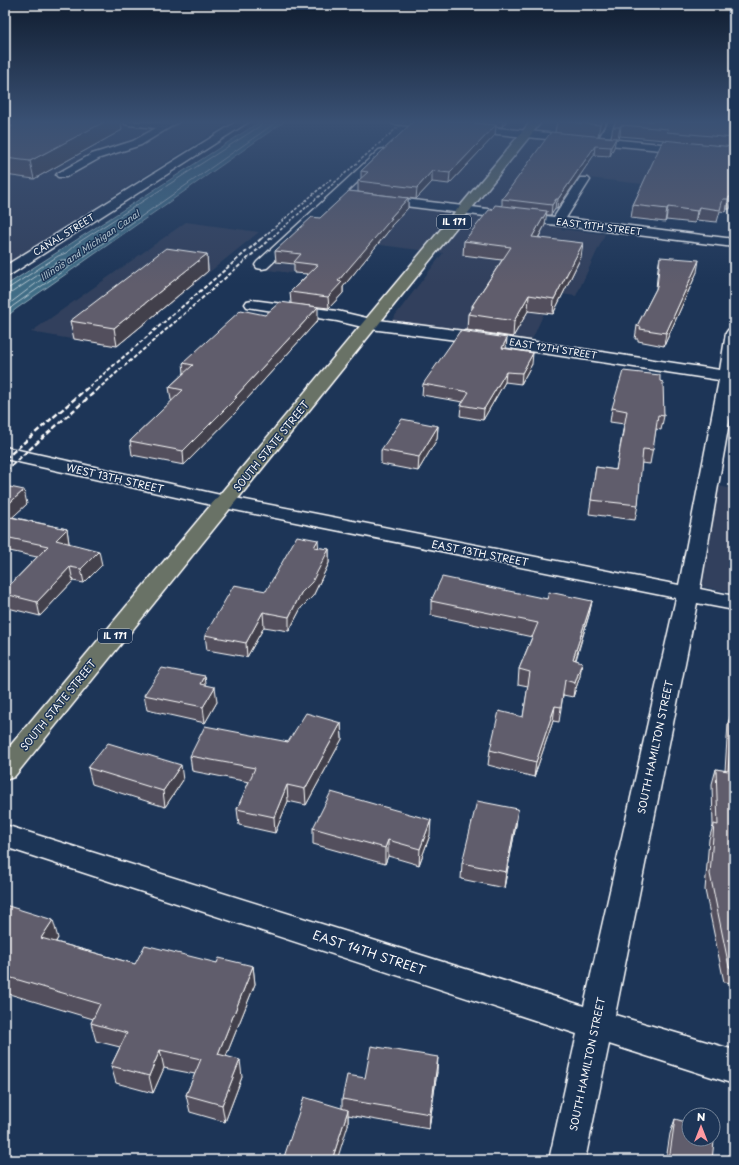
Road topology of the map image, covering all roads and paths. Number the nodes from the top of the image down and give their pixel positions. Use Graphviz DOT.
graph roads {
  1 [pos="159,175"];
  2 [pos="357,175"];
  3 [pos="493,175"];
  4 [pos="584,180"];
  5 [pos="337,194"];
  6 [pos="464,211"];
  7 [pos="558,222"];
  8 [pos="585,225"];
  9 [pos="578,239"];
  10 [pos="734,243"];
  11 [pos="262,265"];
  12 [pos="5,272"];
  13 [pos="252,304"];
  14 [pos="372,324"];
  15 [pos="734,333"];
  16 [pos="731,377"];
  17 [pos="5,453"];
  18 [pos="225,502"];
  19 [pos="688,594"];
  20 [pos="734,603"];
  21 [pos="5,770"];
  22 [pos="5,836"];
  23 [pos="596,1025"];
  24 [pos="734,1068"];
  25 [pos="567,1160"];
  1 -- 12 [label="street, CANAL STREET"];
  2 -- 5 [label="street"];
  3 -- 6 [label="main road, SOUTH STATE STREET / IL 171"];
  4 -- 7 [label="street"];
  5 -- 6 [label="street, EAST 11TH STREET"];
  5 -- 11 [label="street"];
  6 -- 7 [label="street, EAST 11TH STREET"];
  6 -- 14 [label="main road, SOUTH STATE STREET / IL 171"];
  7 -- 8 [label="street, EAST 11TH STREET"];
  8 -- 9 [label="street"];
  8 -- 10 [label="street, EAST 11TH STREET"];
  13 -- 14 [label="street, EAST 12TH STREET"];
  14 -- 16 [label="street, EAST 12TH STREET"];
  14 -- 18 [label="main road, SOUTH STATE STREET / IL 171"];
  15 -- 16 [label="street, SOUTH HAMILTON STREET"];
  16 -- 19 [label="street, SOUTH HAMILTON STREET"];
  17 -- 18 [label="street, WEST 13TH STREET"];
  18 -- 19 [label="street, EAST 13TH STREET"];
  18 -- 21 [label="main road, SOUTH STATE STREET / IL 171"];
  19 -- 20 [label="street, EAST 13TH STREET"];
  19 -- 23 [label="street, SOUTH HAMILTON STREET"];
  22 -- 23 [label="street, EAST 14TH STREET"];
  23 -- 24 [label="street, EAST 14TH STREET"];
  23 -- 25 [label="street, SOUTH HAMILTON STREET"];
}
